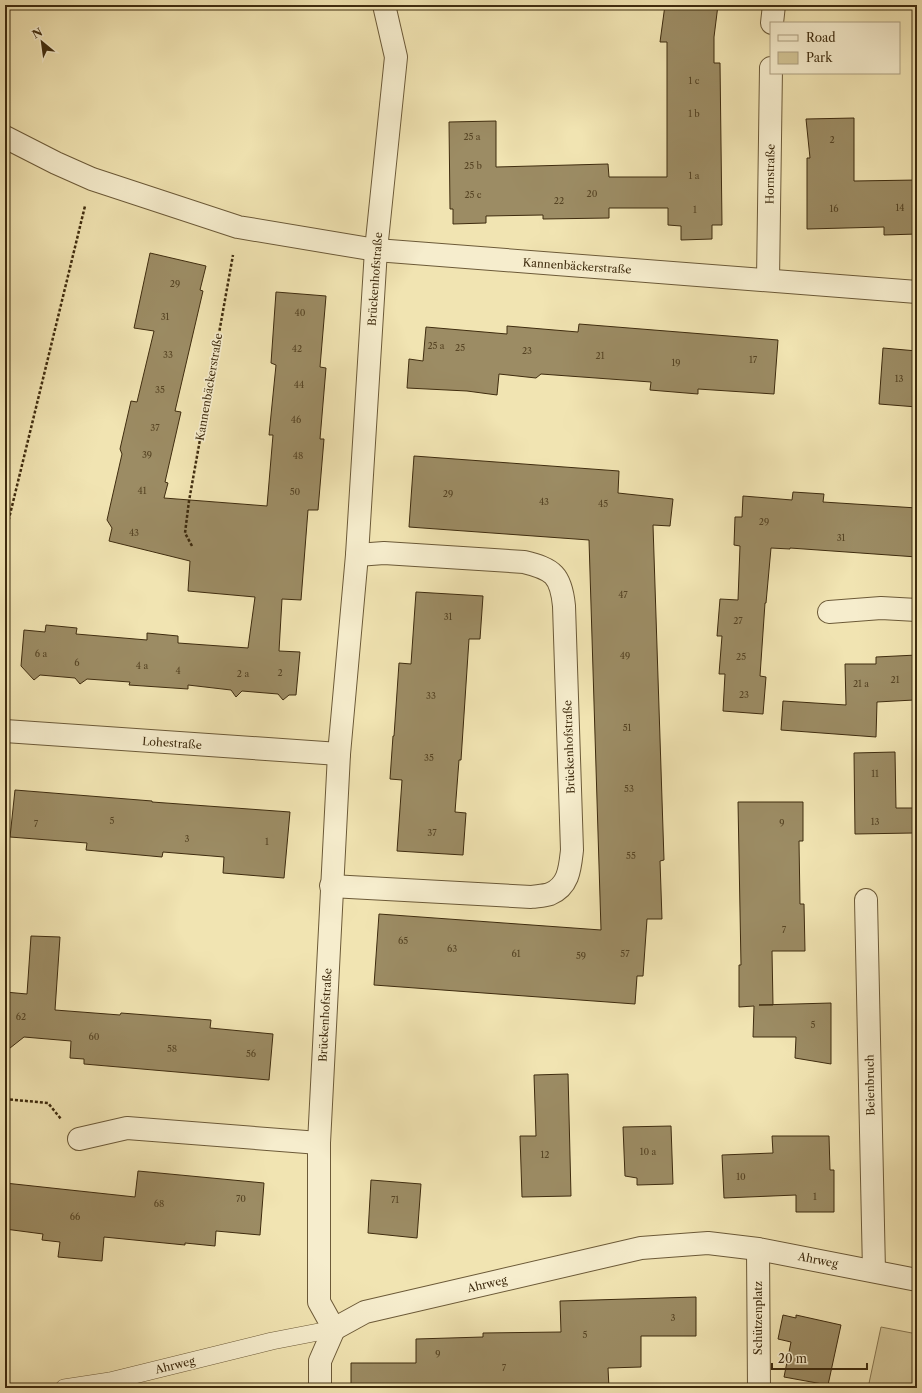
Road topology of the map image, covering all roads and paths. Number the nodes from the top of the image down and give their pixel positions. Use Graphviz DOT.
graph roads {
  1 [pos="384,5"];
  2 [pos="774,5"];
  3 [pos="772,22"];
  4 [pos="771,74"];
  5 [pos="5,137"];
  6 [pos="92,179"];
  7 [pos="238,227"];
  8 [pos="376,250"];
  9 [pos="768,280"];
  10 [pos="917,292"];
  11 [pos="5,536"];
  12 [pos="192,546"];
  13 [pos="357,555"];
  14 [pos="917,610"];
  15 [pos="829,612"];
  16 [pos="5,731"];
  17 [pos="339,754"];
  18 [pos="332,886"];
  19 [pos="866,900"];
  20 [pos="5,1099"];
  21 [pos="79,1139"];
  22 [pos="319,1143"];
  23 [pos="758,1249"];
  24 [pos="874,1271"];
  25 [pos="917,1280"];
  26 [pos="334,1329"];
  27 [pos="64,1388"];
  28 [pos="320,1388"];
  29 [pos="759,1388"];
  1 -- 8 [label="street, Brückenhofstraße"];
  2 -- 3 [label="street"];
  4 -- 9 [label="street, Hornstraße"];
  5 -- 6 [label="street, Kannenbäckerstraße"];
  6 -- 7 [label="street, Kannenbäckerstraße"];
  6 -- 11 [label="path"];
  7 -- 8 [label="street, Kannenbäckerstraße"];
  7 -- 12 [label="path, Kannenbäckerstraße"];
  8 -- 9 [label="street, Kannenbäckerstraße"];
  8 -- 13 [label="street, Brückenhofstraße"];
  9 -- 10 [label="street, Kannenbäckerstraße"];
  13 -- 17 [label="street, Brückenhofstraße"];
  13 -- 18 [label="street, Brückenhofstraße"];
  14 -- 15 [label="street"];
  16 -- 17 [label="street, Lohestraße"];
  17 -- 18 [label="street, Brückenhofstraße"];
  18 -- 22 [label="street, Brückenhofstraße"];
  19 -- 24 [label="street, Beienbruch"];
  20 -- 21 [label="path"];
  21 -- 22 [label="street"];
  22 -- 26 [label="street, Brückenhofstraße"];
  23 -- 24 [label="street, Ahrweg"];
  23 -- 26 [label="street, Ahrweg"];
  23 -- 29 [label="street, Schützenplatz"];
  24 -- 25 [label="street, Ahrweg"];
  26 -- 27 [label="lane, Ahrweg"];
  26 -- 28 [label="street"];
}
